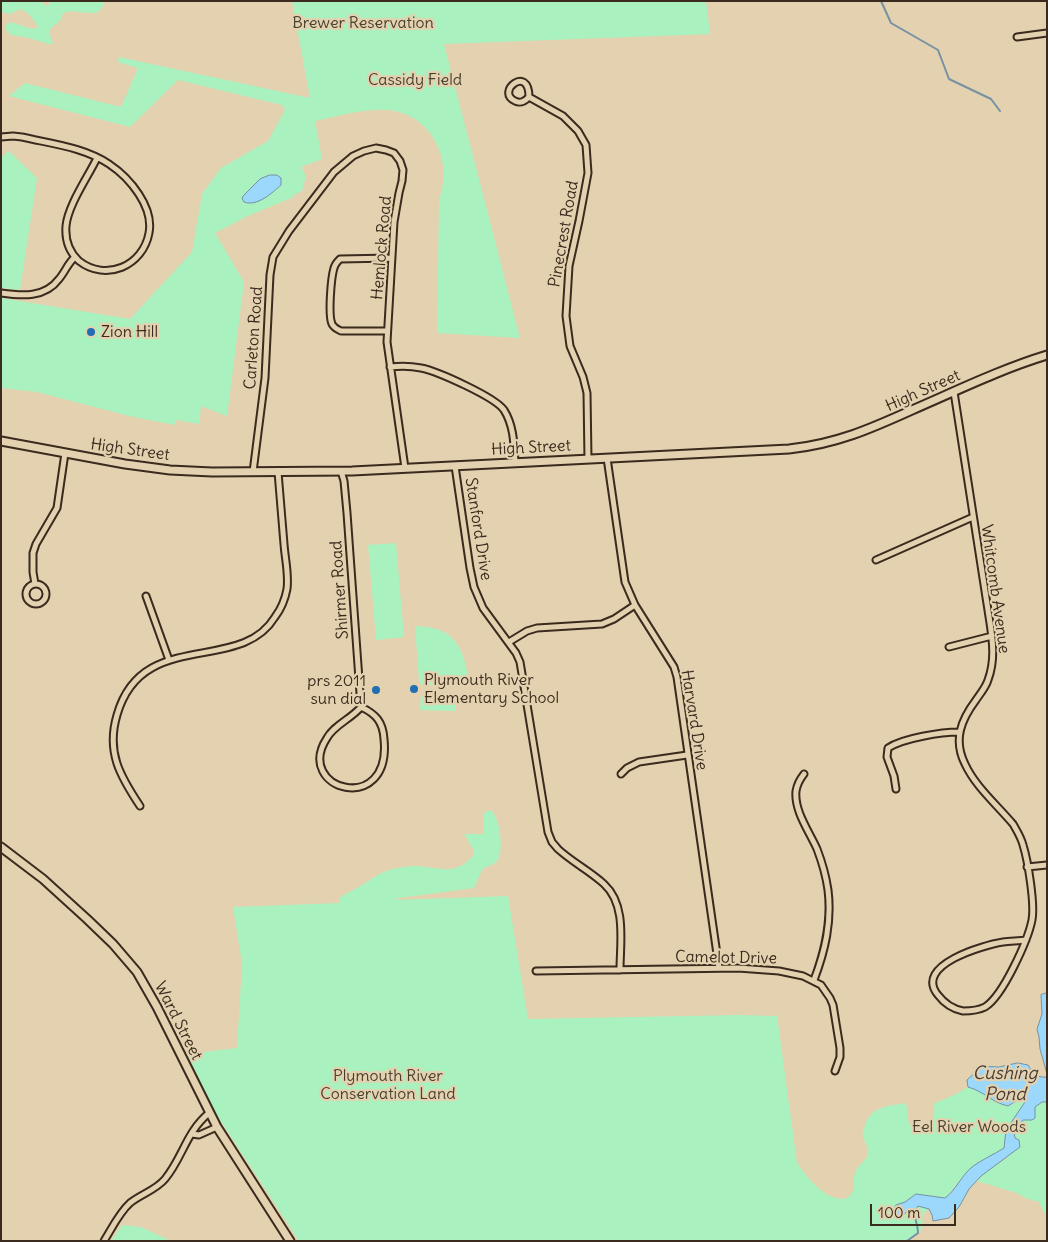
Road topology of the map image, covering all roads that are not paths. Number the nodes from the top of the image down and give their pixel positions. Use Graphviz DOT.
graph roads {
  1 [pos="1047,33"];
  2 [pos="1017,37"];
  3 [pos="529,97"];
  4 [pos="1,137"];
  5 [pos="98,158"];
  6 [pos="302,214"];
  7 [pos="75,257"];
  8 [pos="392,258"];
  9 [pos="1,293"];
  10 [pos="387,331"];
  11 [pos="1047,354"];
  12 [pos="390,367"];
  13 [pos="954,392"];
  14 [pos="1,441"];
  15 [pos="66,453"];
  16 [pos="607,458"];
  17 [pos="588,459"];
  18 [pos="515,463"];
  19 [pos="455,466"];
  20 [pos="405,468"];
  21 [pos="341,471"];
  22 [pos="253,472"];
  23 [pos="278,472"];
  24 [pos="973,517"];
  25 [pos="876,560"];
  26 [pos="35,584"];
  27 [pos="146,596"];
  28 [pos="635,605"];
  29 [pos="992,636"];
  30 [pos="509,642"];
  31 [pos="949,647"];
  32 [pos="169,660"];
  33 [pos="361,707"];
  34 [pos="959,732"];
  35 [pos="687,755"];
  36 [pos="621,774"];
  37 [pos="804,774"];
  38 [pos="896,789"];
  39 [pos="140,806"];
  40 [pos="1,848"];
  41 [pos="1047,865"];
  42 [pos="1027,867"];
  43 [pos="1026,940"];
  44 [pos="719,968"];
  45 [pos="620,970"];
  46 [pos="536,971"];
  47 [pos="814,980"];
  48 [pos="835,1071"];
  49 [pos="209,1113"];
  50 [pos="217,1127"];
  51 [pos="192,1134"];
  52 [pos="104,1241"];
  53 [pos="290,1241"];
  1 -- 2 [label="street"];
  3 -- 3 [label="street, Pinecrest Road"];
  3 -- 17 [label="street, Pinecrest Road"];
  4 -- 5 [label="street"];
  5 -- 7 [label="street"];
  5 -- 7 [label="street"];
  6 -- 8 [label="street, Hemlock Road"];
  6 -- 22 [label="street, Carleton Road"];
  7 -- 9 [label="street"];
  8 -- 10 [label="street, Hemlock Road"];
  8 -- 10 [label="street"];
  10 -- 12 [label="street, Hemlock Road"];
  11 -- 13 [label="main road, High Street"];
  12 -- 18 [label="street"];
  12 -- 20 [label="street, Hemlock Road"];
  13 -- 16 [label="main road, High Street"];
  13 -- 24 [label="street, Whitcomb Avenue"];
  14 -- 15 [label="main road, High Street"];
  15 -- 22 [label="main road, High Street"];
  15 -- 26 [label="street"];
  16 -- 17 [label="main road, High Street"];
  16 -- 28 [label="street, Harvard Drive"];
  17 -- 18 [label="main road, High Street"];
  18 -- 19 [label="main road, High Street"];
  19 -- 20 [label="main road, High Street"];
  19 -- 30 [label="street, Stanford Drive"];
  20 -- 21 [label="main road, High Street"];
  21 -- 23 [label="main road, High Street"];
  21 -- 33 [label="street, Shirmer Road"];
  22 -- 23 [label="main road, High Street"];
  23 -- 32 [label="street"];
  24 -- 25 [label="street"];
  24 -- 29 [label="street, Whitcomb Avenue"];
  26 -- 26 [label="street"];
  27 -- 32 [label="street"];
  28 -- 30 [label="street"];
  28 -- 35 [label="street, Harvard Drive"];
  29 -- 31 [label="street"];
  29 -- 34 [label="street, Whitcomb Avenue"];
  30 -- 45 [label="street, Stanford Drive"];
  32 -- 39 [label="street"];
  33 -- 33 [label="street"];
  34 -- 38 [label="street"];
  34 -- 42 [label="street"];
  35 -- 36 [label="street"];
  35 -- 44 [label="street, Harvard Drive"];
  37 -- 47 [label="street"];
  40 -- 49 [label="main road, Ward Street"];
  41 -- 42 [label="street"];
  42 -- 43 [label="street"];
  43 -- 43 [label="street"];
  44 -- 45 [label="street, Camelot Drive"];
  44 -- 47 [label="street, Camelot Drive"];
  45 -- 46 [label="street, Camelot Drive"];
  47 -- 48 [label="street"];
  49 -- 50 [label="main road, Ward Street"];
  49 -- 51 [label="street"];
  50 -- 51 [label="street"];
  50 -- 53 [label="main road, Ward Street"];
  51 -- 52 [label="street"];
}
